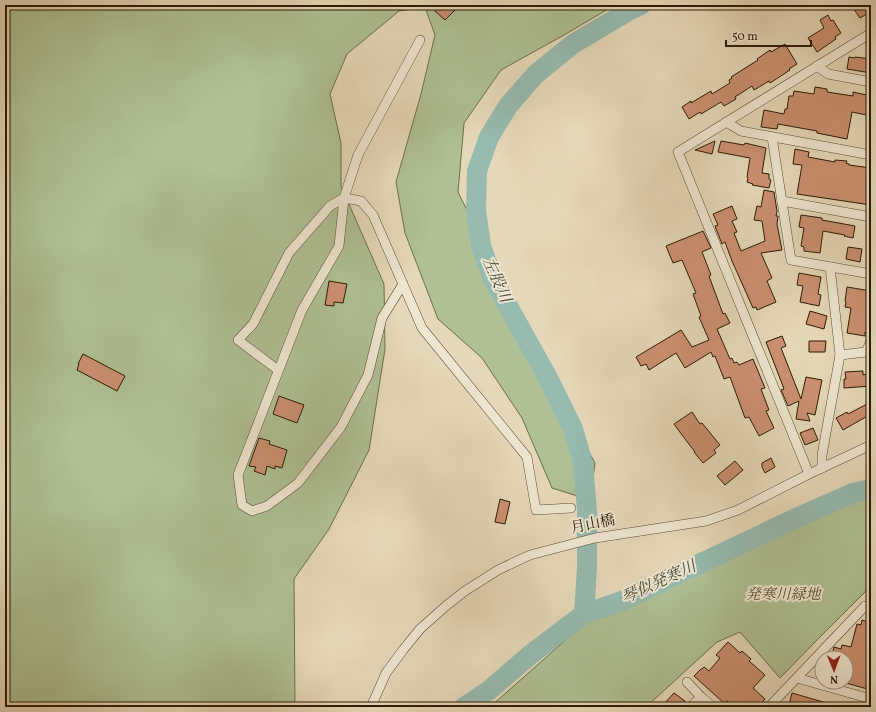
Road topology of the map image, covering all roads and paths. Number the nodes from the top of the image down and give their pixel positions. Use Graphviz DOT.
graph roads {
  1 [pos="871,33"];
  2 [pos="420,40"];
  3 [pos="817,66"];
  4 [pos="871,82"];
  5 [pos="726,122"];
  6 [pos="772,137"];
  7 [pos="871,155"];
  8 [pos="344,198"];
  9 [pos="782,201"];
  10 [pos="871,217"];
  11 [pos="830,267"];
  12 [pos="871,274"];
  13 [pos="403,284"];
  14 [pos="871,341"];
  15 [pos="840,355"];
  16 [pos="278,370"];
  17 [pos="871,445"];
  18 [pos="822,468"];
  19 [pos="809,474"];
  20 [pos="571,508"];
  21 [pos="871,608"];
  22 [pos="796,678"];
  23 [pos="687,682"];
  24 [pos="701,696"];
  25 [pos="871,699"];
  26 [pos="371,707"];
  27 [pos="691,707"];
  28 [pos="713,707"];
  29 [pos="769,707"];
  1 -- 3 [label="street"];
  2 -- 8 [label="street"];
  3 -- 4 [label="street"];
  3 -- 5 [label="street"];
  5 -- 6 [label="street"];
  5 -- 19 [label="street"];
  6 -- 7 [label="street"];
  6 -- 9 [label="street"];
  8 -- 13 [label="street"];
  8 -- 16 [label="street"];
  8 -- 16 [label="street"];
  9 -- 10 [label="street"];
  9 -- 11 [label="street"];
  11 -- 12 [label="street"];
  11 -- 15 [label="street"];
  13 -- 16 [label="street"];
  13 -- 20 [label="street"];
  14 -- 15 [label="street"];
  15 -- 18 [label="street"];
  17 -- 18 [label="street, 月山橋"];
  18 -- 19 [label="street, 月山橋"];
  19 -- 26 [label="street, 月山橋"];
  21 -- 22 [label="street"];
  22 -- 25 [label="street"];
  22 -- 29 [label="street"];
  23 -- 24 [label="street"];
  24 -- 27 [label="street"];
  24 -- 28 [label="street"];
}
